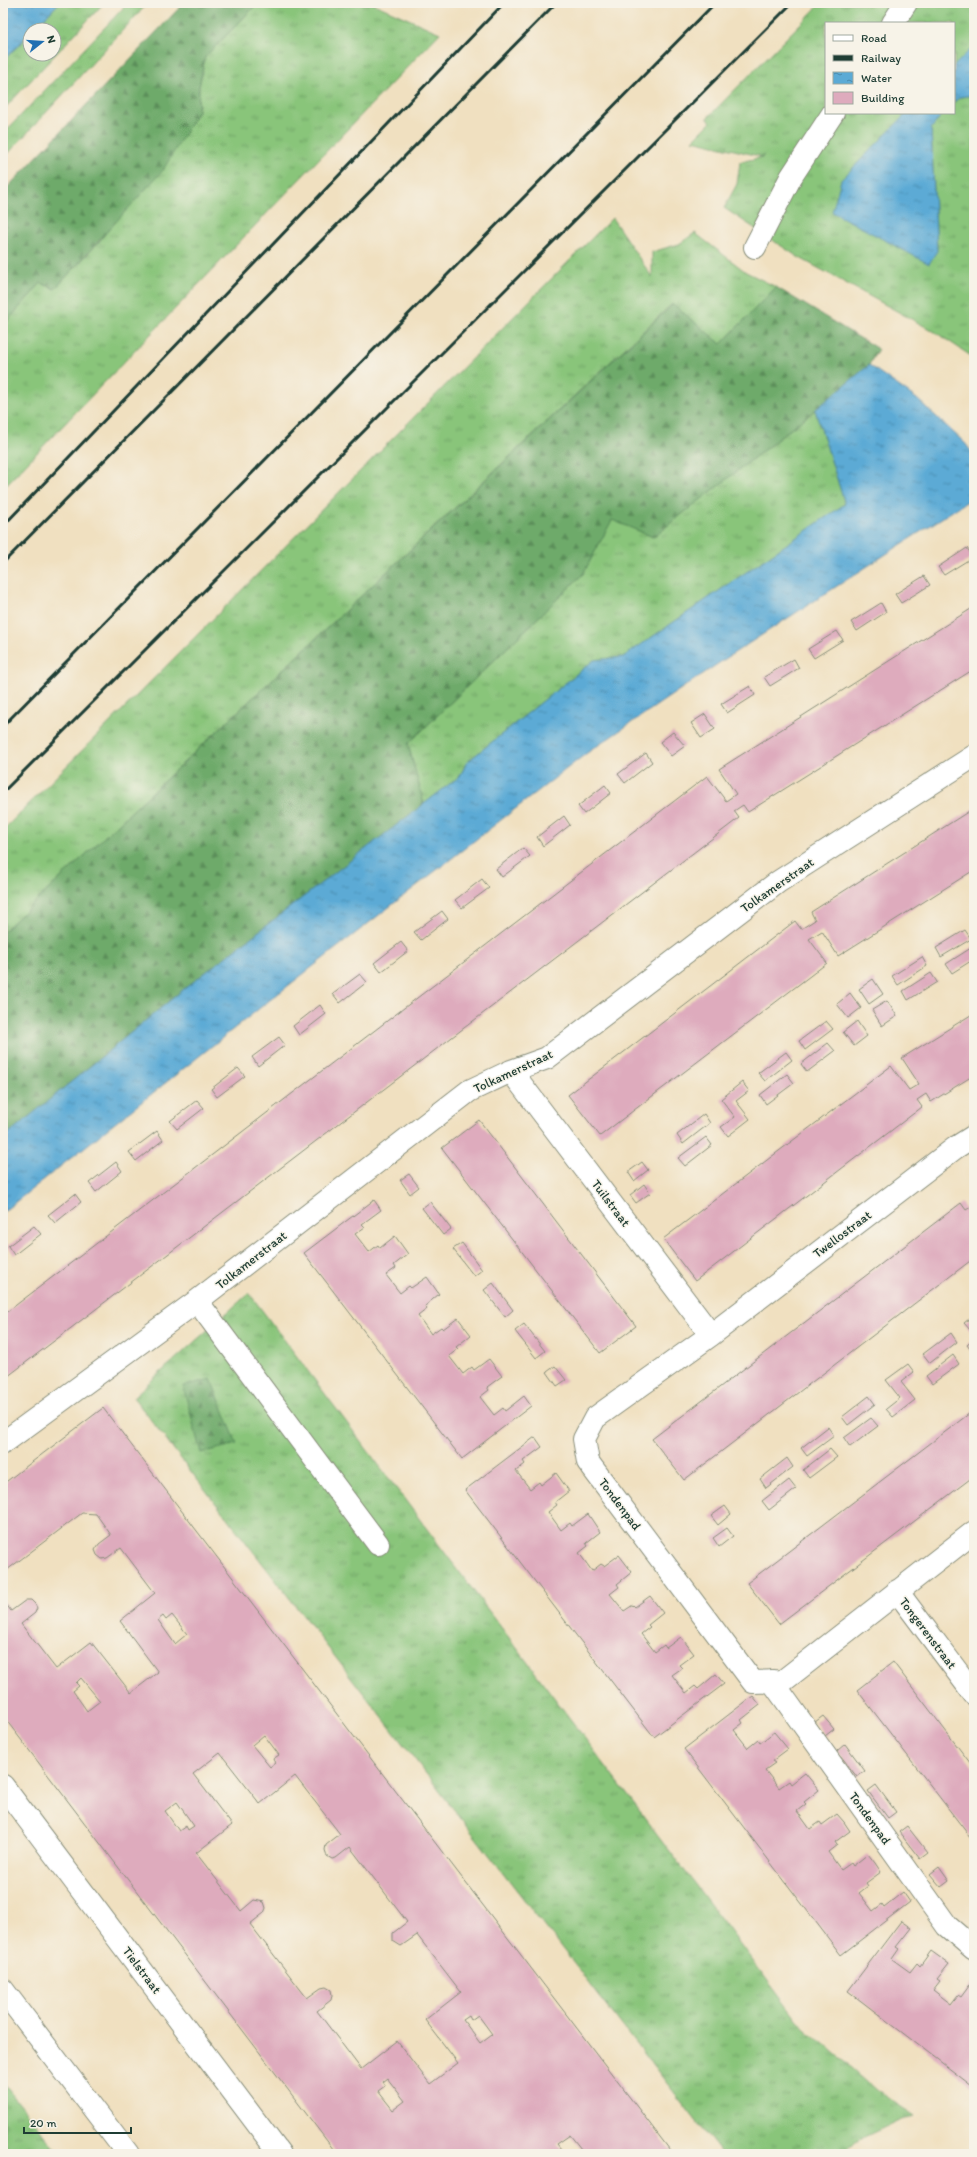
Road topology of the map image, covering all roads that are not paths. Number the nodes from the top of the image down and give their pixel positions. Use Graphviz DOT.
graph roads {
  1 [pos="906,3"];
  2 [pos="894,22"];
  3 [pos="832,114"];
  4 [pos="755,247"];
  5 [pos="974,756"];
  6 [pos="511,1071"];
  7 [pos="974,1136"];
  8 [pos="197,1301"];
  9 [pos="711,1335"];
  10 [pos="3,1443"];
  11 [pos="974,1532"];
  12 [pos="378,1544"];
  13 [pos="897,1591"];
  14 [pos="772,1681"];
  15 [pos="974,1694"];
  16 [pos="3,1786"];
  17 [pos="974,1949"];
  18 [pos="3,1990"];
  19 [pos="128,2154"];
  20 [pos="280,2154"];
  1 -- 2 [label="street"];
  3 -- 4 [label="street"];
  5 -- 6 [label="street, Tolkamerstraat"];
  6 -- 8 [label="street, Tolkamerstraat"];
  6 -- 9 [label="street, Tuilstraat"];
  7 -- 9 [label="street, Twellostraat"];
  8 -- 10 [label="street, Tolkamerstraat"];
  8 -- 12 [label="street"];
  9 -- 14 [label="street, Tondenpad"];
  11 -- 13 [label="street, Tondenpad"];
  13 -- 14 [label="street, Tondenpad"];
  13 -- 15 [label="street, Tongerenstraat"];
  14 -- 17 [label="street, Tondenpad"];
  16 -- 20 [label="street, Tielstraat"];
  18 -- 19 [label="street"];
}
